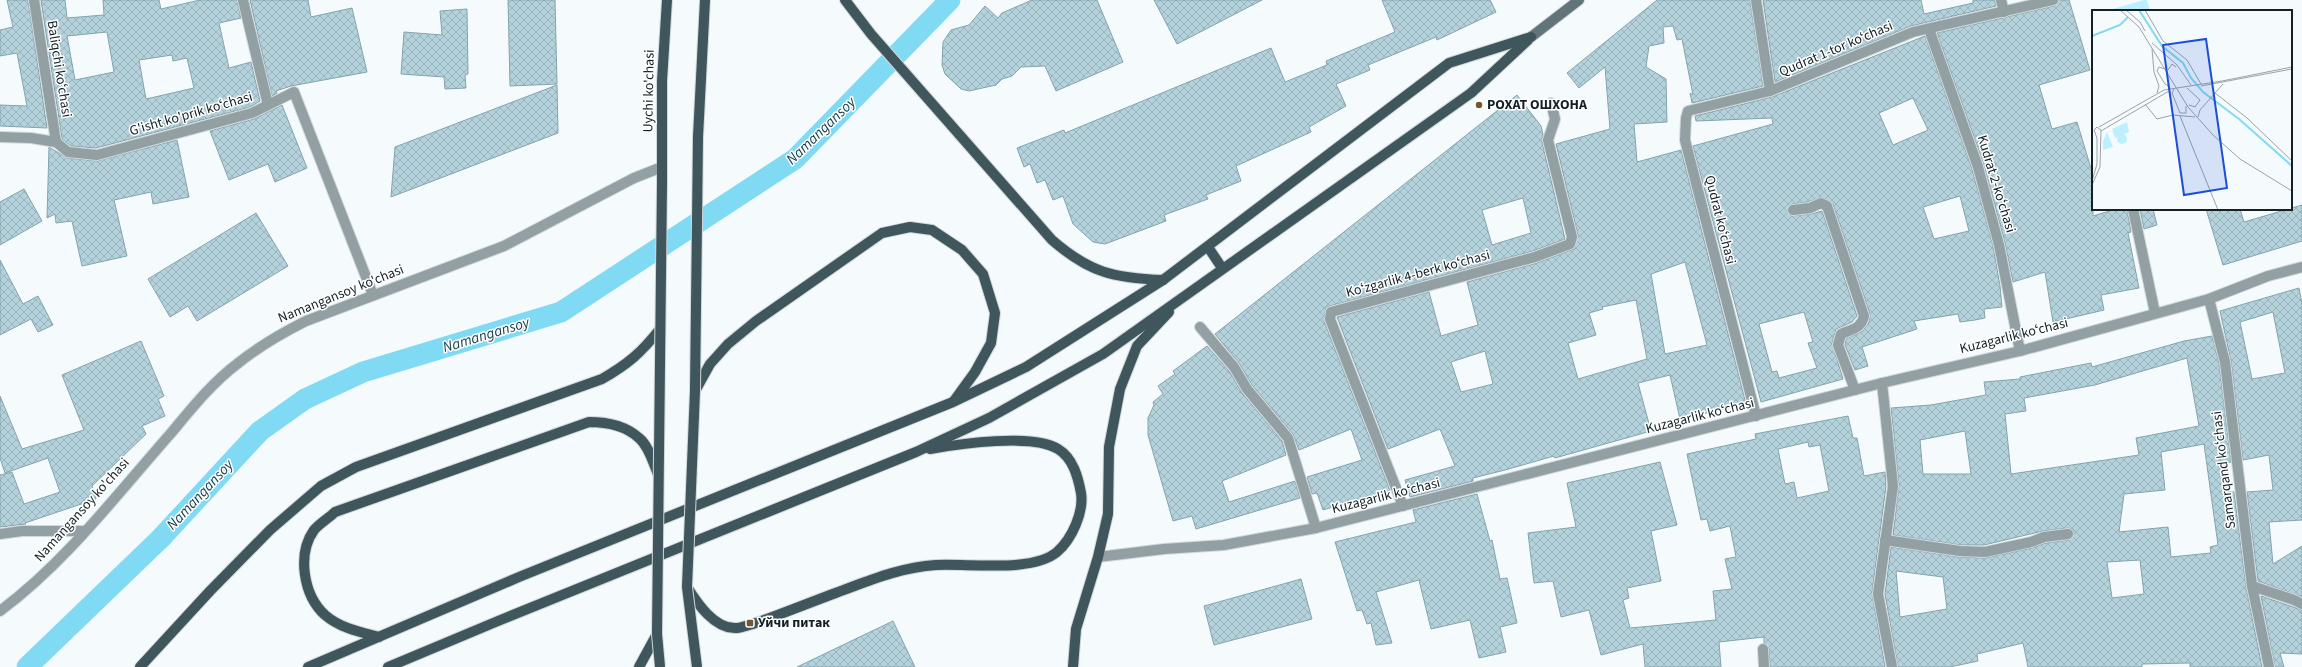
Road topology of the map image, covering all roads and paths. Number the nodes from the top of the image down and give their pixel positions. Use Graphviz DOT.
graph roads {
  1 [pos="34,0"];
  2 [pos="243,0"];
  3 [pos="667,0"];
  4 [pos="705,0"];
  5 [pos="845,0"];
  6 [pos="1580,0"];
  7 [pos="1756,0"];
  8 [pos="2001,0"];
  9 [pos="2053,0"];
  10 [pos="2004,12"];
  11 [pos="1929,29"];
  12 [pos="1531,37"];
  13 [pos="1770,91"];
  14 [pos="1551,103"];
  15 [pos="268,105"];
  16 [pos="0,137"];
  17 [pos="56,142"];
  18 [pos="662,167"];
  19 [pos="1793,210"];
  20 [pos="2133,210"];
  21 [pos="1208,247"];
  22 [pos="2302,267"];
  23 [pos="1222,268"];
  24 [pos="1163,280"];
  25 [pos="1187,293"];
  26 [pos="373,295"];
  27 [pos="2209,299"];
  28 [pos="2154,313"];
  29 [pos="1200,327"];
  30 [pos="660,329"];
  31 [pos="2020,351"];
  32 [pos="1882,383"];
  33 [pos="1855,390"];
  34 [pos="695,391"];
  35 [pos="953,402"];
  36 [pos="1756,416"];
  37 [pos="916,452"];
  38 [pos="658,474"];
  39 [pos="1403,506"];
  40 [pos="1316,528"];
  41 [pos="84,531"];
  42 [pos="0,534"];
  43 [pos="2068,534"];
  44 [pos="1885,540"];
  45 [pos="1098,557"];
  46 [pos="2252,586"];
  47 [pos="687,587"];
  48 [pos="2302,604"];
  49 [pos="0,611"];
  50 [pos="657,634"];
  51 [pos="379,637"];
  52 [pos="1763,649"];
  53 [pos="140,667"];
  54 [pos="308,667"];
  55 [pos="388,667"];
  56 [pos="639,667"];
  57 [pos="660,667"];
  58 [pos="697,667"];
  59 [pos="1073,667"];
  60 [pos="1764,667"];
  61 [pos="1892,667"];
  62 [pos="2269,667"];
  1 -- 17 [label="street, Baliqchi koʻchasi"];
  2 -- 15 [label="street"];
  3 -- 18 [label="main road, Uychi ko'chasi"];
  4 -- 34 [label="main road, bridge"];
  5 -- 24 [label="main road"];
  6 -- 12 [label="main road"];
  7 -- 13 [label="street, Qudrat 1-tor koʻchasi"];
  8 -- 10 [label="street"];
  9 -- 10 [label="street, Qudrat 1-tor koʻchasi"];
  10 -- 11 [label="street, Qudrat 1-tor koʻchasi"];
  11 -- 13 [label="street, Qudrat 1-tor koʻchasi"];
  11 -- 31 [label="street, Kudrat 2-koʻchasi"];
  12 -- 21 [label="main road"];
  12 -- 23 [label="main road"];
  13 -- 36 [label="street, Qudrat koʻchasi"];
  14 -- 39 [label="street, Koʻzgarlik 4-berk koʻchasi"];
  15 -- 17 [label="street, G'isht ko'prik koʻchasi"];
  15 -- 26 [label="street, G'isht ko'prik koʻchasi"];
  16 -- 17 [label="street, G'isht ko'prik koʻchasi"];
  18 -- 26 [label="street, Namangansoy ko'chasi"];
  18 -- 30 [label="main road, Uychi ko'chasi, bridge"];
  19 -- 33 [label="street"];
  20 -- 28 [label="street"];
  21 -- 23 [label="main road"];
  21 -- 24 [label="main road"];
  22 -- 27 [label="street, Kuzagarlik koʻchasi"];
  23 -- 25 [label="main road"];
  24 -- 35 [label="main road"];
  25 -- 37 [label="main road"];
  25 -- 45 [label="main road"];
  26 -- 41 [label="street, Namangansoy ko'chasi"];
  27 -- 28 [label="street, Kuzagarlik koʻchasi"];
  27 -- 46 [label="street, Samarqand koʻchasi"];
  28 -- 31 [label="street, Kuzagarlik koʻchasi"];
  29 -- 40 [label="street"];
  30 -- 38 [label="main road, Uychi ko'chasi, bridge"];
  30 -- 53 [label="main road"];
  31 -- 32 [label="street, Kuzagarlik koʻchasi"];
  32 -- 33 [label="street, Kuzagarlik koʻchasi"];
  32 -- 44 [label="street"];
  33 -- 36 [label="street, Kuzagarlik koʻchasi"];
  34 -- 35 [label="main road"];
  34 -- 47 [label="main road, bridge"];
  35 -- 51 [label="main road"];
  36 -- 39 [label="street, Kuzagarlik koʻchasi"];
  37 -- 47 [label="main road"];
  37 -- 55 [label="main road"];
  38 -- 50 [label="main road, Uychi ko'chasi, bridge"];
  38 -- 51 [label="main road"];
  39 -- 40 [label="street, Kuzagarlik koʻchasi"];
  40 -- 45 [label="street, Kuzagarlik koʻchasi"];
  41 -- 42 [label="street"];
  41 -- 49 [label="street, Namangansoy ko'chasi"];
  43 -- 44 [label="street"];
  44 -- 61 [label="street"];
  45 -- 59 [label="main road"];
  46 -- 48 [label="street"];
  46 -- 62 [label="street, Samarqand koʻchasi"];
  47 -- 58 [label="main road, bridge"];
  50 -- 56 [label="main road"];
  50 -- 57 [label="main road, Uychi ko'chasi, bridge"];
  51 -- 54 [label="main road"];
  52 -- 60 [label="street"];
}
